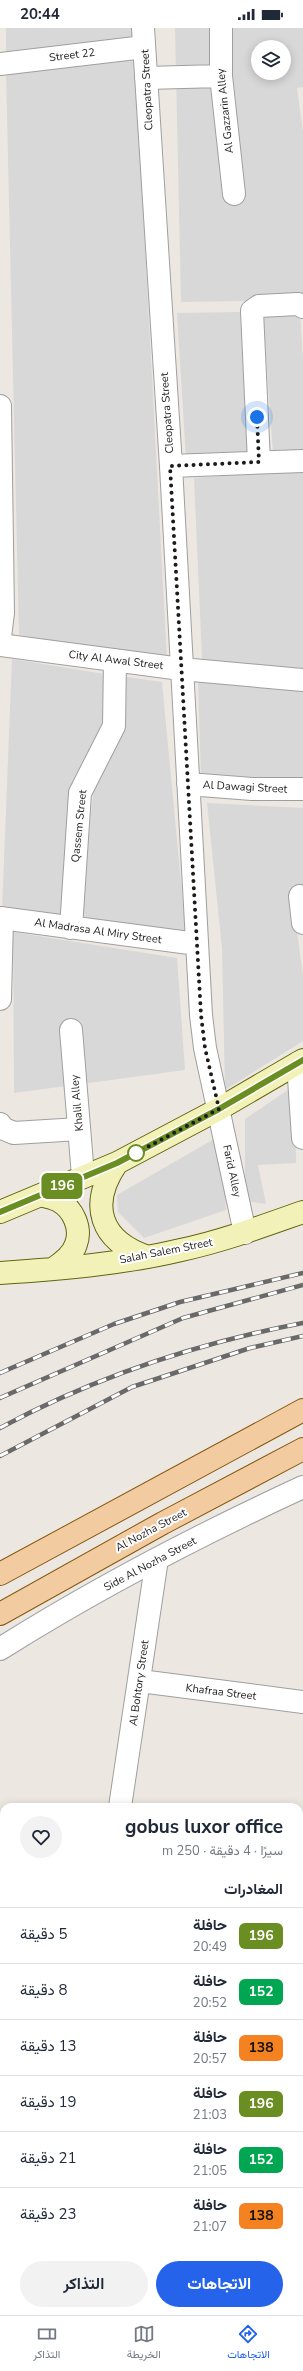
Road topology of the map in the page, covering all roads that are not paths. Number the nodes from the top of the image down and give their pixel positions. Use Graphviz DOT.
graph roads {
  1 [pos="221,28"];
  2 [pos="144,37"];
  3 [pos="0,64"];
  4 [pos="221,76"];
  5 [pos="146,78"];
  6 [pos="234,194"];
  7 [pos="303,307"];
  8 [pos="0,406"];
  9 [pos="303,461"];
  10 [pos="259,462"];
  11 [pos="170,466"];
  12 [pos="0,637"];
  13 [pos="0,645"];
  14 [pos="115,660"];
  15 [pos="181,669"];
  16 [pos="303,680"];
  17 [pos="188,784"];
  18 [pos="303,789"];
  19 [pos="300,896"];
  20 [pos="1,918"];
  21 [pos="303,923"];
  22 [pos="70,928"];
  23 [pos="197,944"];
  24 [pos="0,990"];
  25 [pos="0,999"];
  26 [pos="71,1030"];
  27 [pos="300,1062"];
  28 [pos="219,1109"];
  29 [pos="0,1124"];
  30 [pos="79,1129"];
  31 [pos="303,1138"];
  32 [pos="117,1163"];
  33 [pos="83,1176"];
  34 [pos="41,1195"];
  35 [pos="0,1212"];
  36 [pos="303,1212"];
  37 [pos="245,1233"];
  38 [pos="148,1257"];
  39 [pos="53,1269"];
  40 [pos="0,1273"];
  41 [pos="303,1410"];
  42 [pos="303,1449"];
  43 [pos="303,1486"];
  44 [pos="156,1559"];
  45 [pos="0,1574"];
  46 [pos="0,1614"];
  47 [pos="0,1648"];
  48 [pos="140,1681"];
  49 [pos="303,1702"];
  50 [pos="121,1803"];
  1 -- 4 [label="street, Al Gazzarin Alley"];
  2 -- 3 [label="street, Street 22"];
  2 -- 5 [label="street, Cleopatra Street"];
  4 -- 5 [label="street"];
  4 -- 6 [label="street, Al Gazzarin Alley"];
  5 -- 11 [label="street, Cleopatra Street"];
  7 -- 10 [label="street"];
  8 -- 12 [label="street"];
  9 -- 10 [label="street"];
  10 -- 11 [label="street"];
  11 -- 15 [label="street, Cleopatra Street"];
  13 -- 14 [label="street, City Al Awal Street"];
  14 -- 15 [label="street, City Al Awal Street"];
  14 -- 22 [label="street, Qassem Street"];
  15 -- 16 [label="street, City Al Awal Street"];
  15 -- 17 [label="street, Cleopatra Street"];
  17 -- 18 [label="street, Al Dawagi Street"];
  17 -- 23 [label="street, Cleopatra Street"];
  19 -- 21 [label="street"];
  20 -- 22 [label="street, Al Madrasa Al Miry Street"];
  20 -- 24 [label="street"];
  22 -- 23 [label="street, Al Madrasa Al Miry Street"];
  23 -- 28 [label="street, Cleopatra Street"];
  24 -- 25 [label="street"];
  26 -- 30 [label="street, Khalil Alley"];
  27 -- 28 [label="main road"];
  27 -- 31 [label="street"];
  28 -- 32 [label="main road"];
  28 -- 37 [label="street, Farid Alley"];
  29 -- 30 [label="street"];
  30 -- 33 [label="street, Khalil Alley"];
  32 -- 33 [label="main road"];
  32 -- 38 [label="main road"];
  33 -- 34 [label="main road"];
  34 -- 35 [label="main road"];
  34 -- 39 [label="main road"];
  36 -- 37 [label="main road, Salah Salem Street"];
  37 -- 38 [label="main road, Salah Salem Street"];
  38 -- 39 [label="main road, Salah Salem Street"];
  39 -- 40 [label="main road, Salah Salem Street"];
  41 -- 45 [label="main road"];
  42 -- 46 [label="main road, Al Nozha Street"];
  43 -- 44 [label="street, Side Al Nozha Street"];
  44 -- 47 [label="street, Side Al Nozha Street"];
  44 -- 48 [label="street, Al Bohtory Street"];
  48 -- 49 [label="street, Khafraa Street"];
  48 -- 50 [label="street, Al Bohtory Street"];
}
